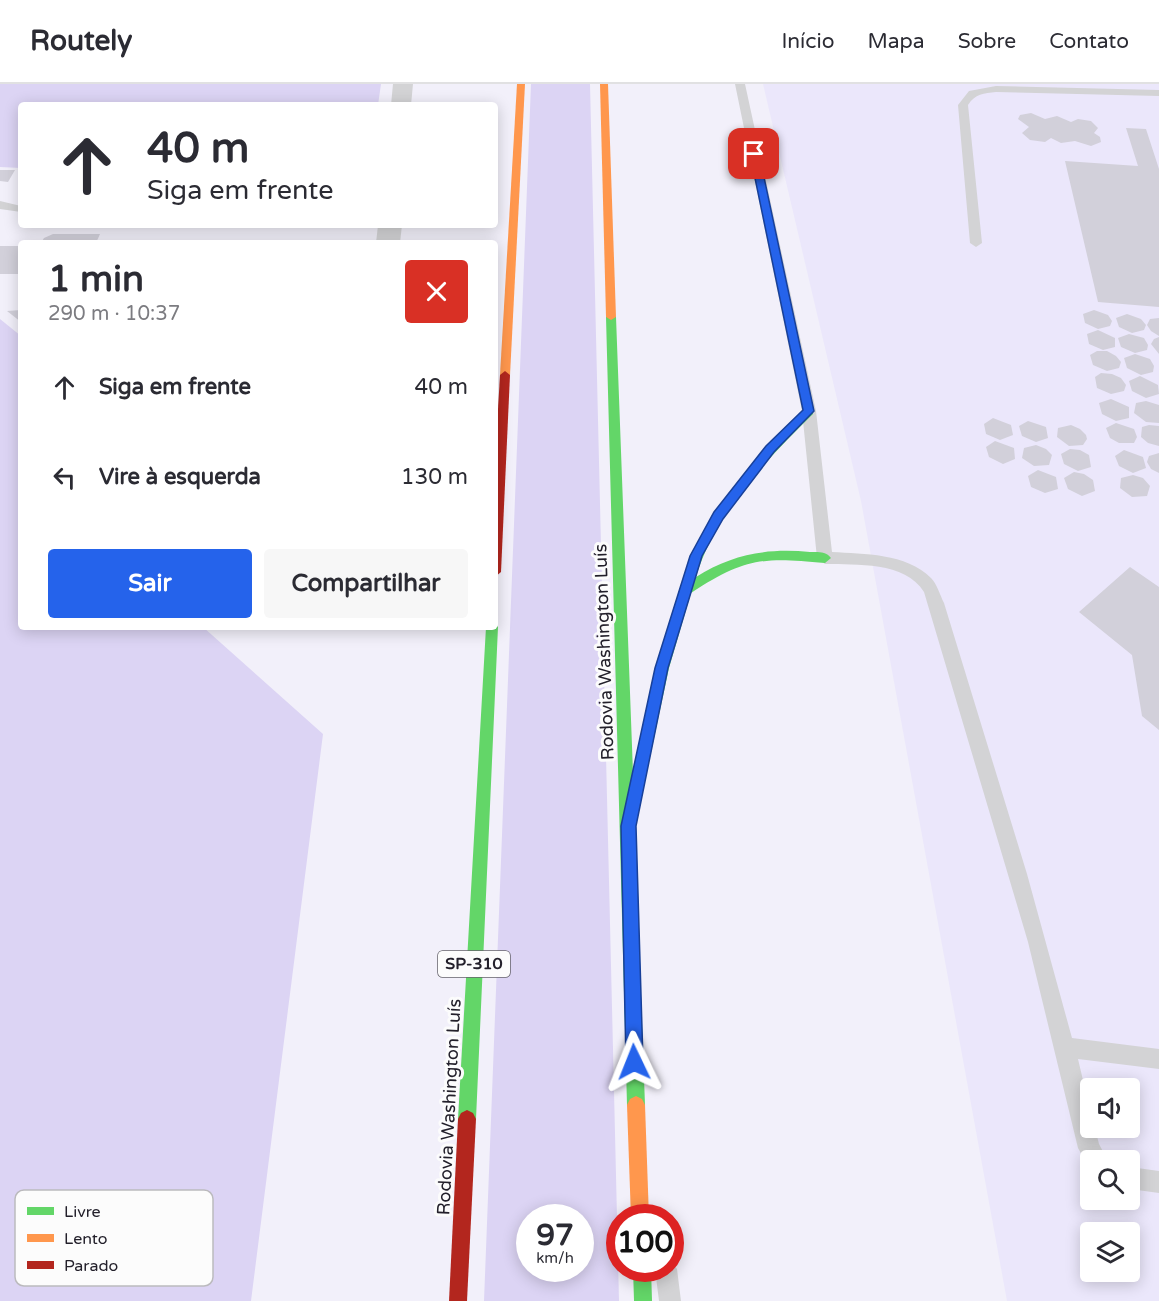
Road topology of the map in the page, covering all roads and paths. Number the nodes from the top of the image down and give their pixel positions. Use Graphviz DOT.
graph roads {
  1 [pos="403,84"];
  2 [pos="514,84"];
  3 [pos="521,84"];
  4 [pos="606,84"];
  5 [pos="740,84"];
  6 [pos="1159,93"];
  7 [pos="401,102"];
  8 [pos="519,125"];
  9 [pos="0,204"];
  10 [pos="18,209"];
  11 [pos="976,243"];
  12 [pos="809,411"];
  13 [pos="498,516"];
  14 [pos="825,558"];
  15 [pos="686,590"];
  16 [pos="492,630"];
  17 [pos="628,826"];
  18 [pos="630,950"];
  19 [pos="1066,1047"];
  20 [pos="1159,1059"];
  21 [pos="1090,1150"];
  22 [pos="1140,1179"];
  23 [pos="1159,1182"];
  24 [pos="639,1204"];
  25 [pos="659,1204"];
  26 [pos="642,1282"];
  27 [pos="668,1282"];
  28 [pos="458,1301"];
  29 [pos="643,1301"];
  30 [pos="670,1301"];
  1 -- 7 [label="street"];
  2 -- 8 [label="highway"];
  3 -- 8 [label="highway"];
  4 -- 17 [label="highway, Rodovia Washington Luís"];
  5 -- 12 [label="lane"];
  6 -- 11 [label="lane"];
  8 -- 13 [label="highway"];
  9 -- 10 [label="lane"];
  12 -- 14 [label="lane"];
  12 -- 15 [label="highway"];
  14 -- 15 [label="highway"];
  14 -- 19 [label="lane"];
  15 -- 17 [label="highway"];
  16 -- 28 [label="highway, Rodovia Washington Luís / SP-310"];
  17 -- 18 [label="highway, Rodovia Washington Luís"];
  18 -- 24 [label="highway, Rodovia Washington Luís"];
  18 -- 25 [label="lane"];
  19 -- 20 [label="lane"];
  19 -- 21 [label="lane"];
  22 -- 23 [label="lane"];
  26 -- 29 [label="highway"];
  27 -- 30 [label="lane"];
}
